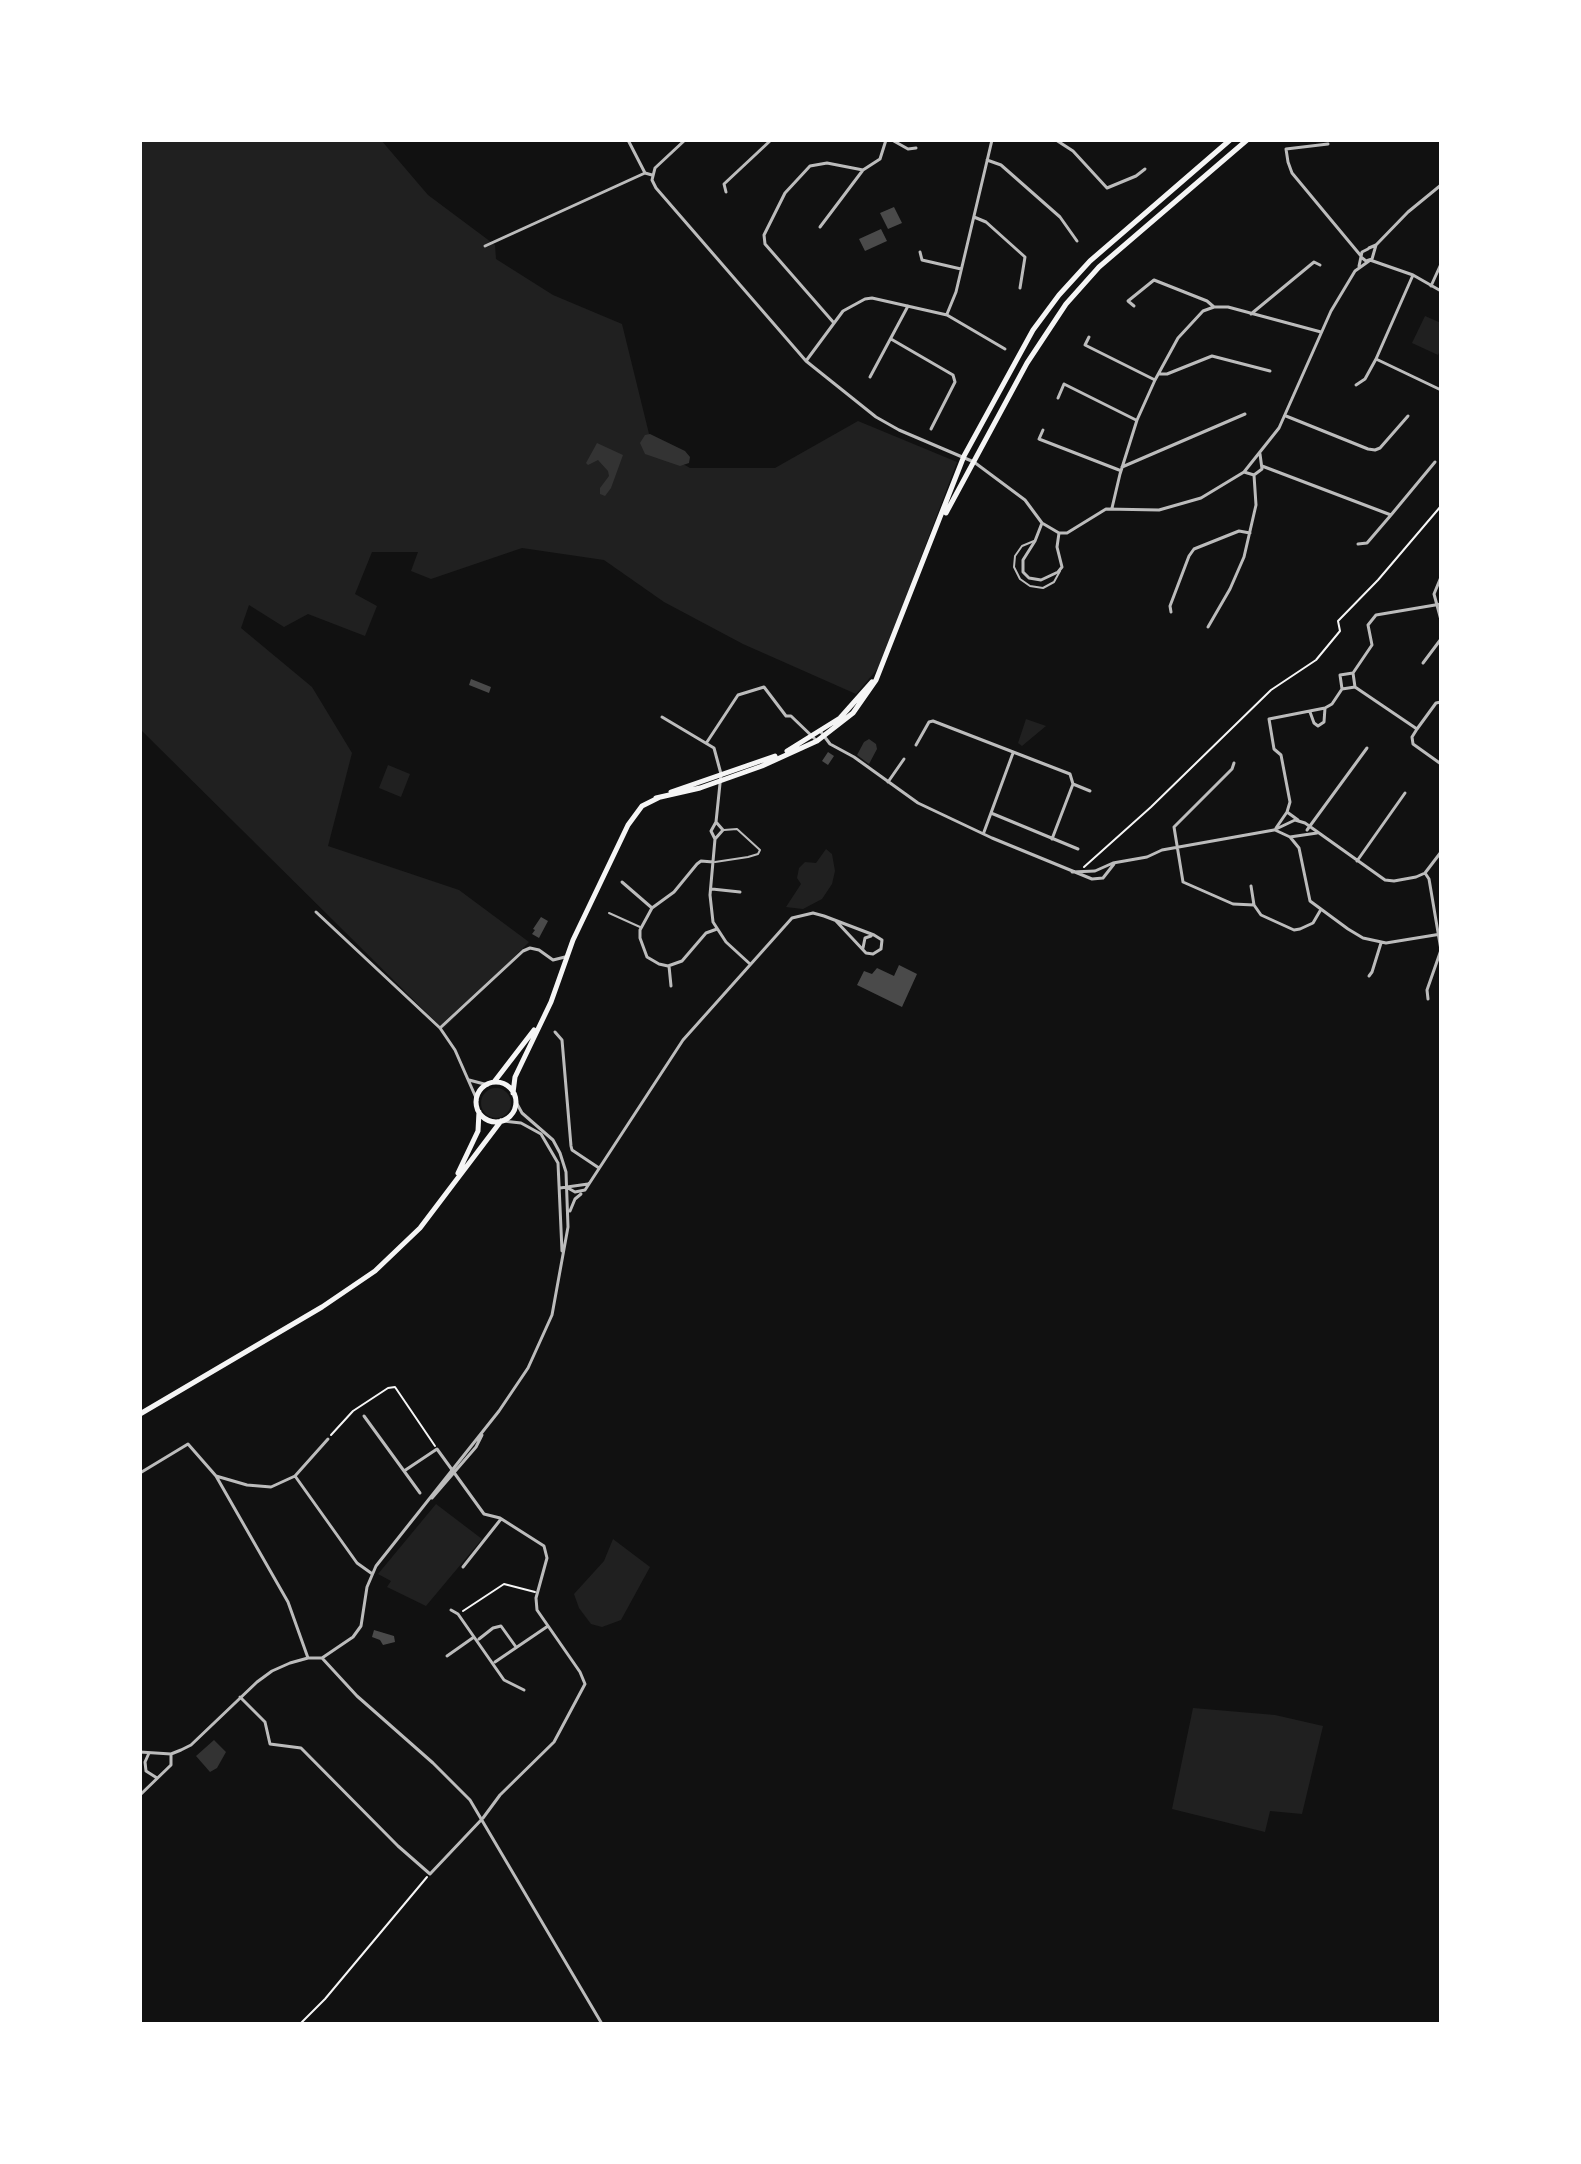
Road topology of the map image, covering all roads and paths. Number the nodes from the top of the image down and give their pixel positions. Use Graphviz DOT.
graph roads {
  1 [pos="628,140"];
  2 [pos="685,140"];
  3 [pos="771,140"];
  4 [pos="886,140"];
  5 [pos="892,140"];
  6 [pos="992,140"];
  7 [pos="1056,140"];
  8 [pos="1230,140"];
  9 [pos="1247,140"];
  10 [pos="1328,144"];
  11 [pos="916,148"];
  12 [pos="987,160"];
  13 [pos="1145,169"];
  14 [pos="863,170"];
  15 [pos="645,173"];
  16 [pos="652,178"];
  17 [pos="1441,185"];
  18 [pos="726,192"];
  19 [pos="974,217"];
  20 [pos="820,227"];
  21 [pos="1077,241"];
  22 [pos="1376,245"];
  23 [pos="485,246"];
  24 [pos="1354,247"];
  25 [pos="1368,248"];
  26 [pos="920,252"];
  27 [pos="1375,253"];
  28 [pos="1361,257"];
  29 [pos="1369,260"];
  30 [pos="1382,263"];
  31 [pos="1441,264"];
  32 [pos="1320,265"];
  33 [pos="961,269"];
  34 [pos="1357,269"];
  35 [pos="1413,275"];
  36 [pos="1431,286"];
  37 [pos="1020,288"];
  38 [pos="1441,291"];
  39 [pos="908,306"];
  40 [pos="1134,306"];
  41 [pos="1214,307"];
  42 [pos="1251,314"];
  43 [pos="947,315"];
  44 [pos="834,323"];
  45 [pos="1321,332"];
  46 [pos="1089,337"];
  47 [pos="891,339"];
  48 [pos="1005,349"];
  49 [pos="1376,359"];
  50 [pos="806,361"];
  51 [pos="1270,371"];
  52 [pos="1159,374"];
  53 [pos="870,377"];
  54 [pos="1155,380"];
  55 [pos="1356,385"];
  56 [pos="1441,390"];
  57 [pos="1058,398"];
  58 [pos="1245,414"];
  59 [pos="1286,416"];
  60 [pos="1408,416"];
  61 [pos="1137,420"];
  62 [pos="931,429"];
  63 [pos="1043,430"];
  64 [pos="1260,454"];
  65 [pos="964,456"];
  66 [pos="974,462"];
  67 [pos="1435,462"];
  68 [pos="1262,466"];
  69 [pos="1121,469"];
  70 [pos="1244,472"];
  71 [pos="1254,475"];
  72 [pos="1441,506"];
  73 [pos="1112,508"];
  74 [pos="1391,515"];
  75 [pos="1042,523"];
  76 [pos="939,524"];
  77 [pos="1059,533"];
  78 [pos="1250,533"];
  79 [pos="1035,541"];
  80 [pos="1358,544"];
  81 [pos="1062,567"];
  82 [pos="1441,577"];
  83 [pos="1439,604"];
  84 [pos="1171,612"];
  85 [pos="1441,620"];
  86 [pos="1208,627"];
  87 [pos="1441,639"];
  88 [pos="1423,663"];
  89 [pos="1353,673"];
  90 [pos="1355,687"];
  91 [pos="1342,689"];
  92 [pos="1441,702"];
  93 [pos="1325,708"];
  94 [pos="1310,712"];
  95 [pos="662,717"];
  96 [pos="1417,729"];
  97 [pos="822,735"];
  98 [pos="815,738"];
  99 [pos="707,742"];
  100 [pos="916,745"];
  101 [pos="1367,748"];
  102 [pos="1013,753"];
  103 [pos="904,759"];
  104 [pos="1234,763"];
  105 [pos="1441,764"];
  106 [pos="720,778"];
  107 [pos="888,782"];
  108 [pos="1073,784"];
  109 [pos="1090,791"];
  110 [pos="1405,793"];
  111 [pos="1287,812"];
  112 [pos="991,813"];
  113 [pos="1298,820"];
  114 [pos="716,822"];
  115 [pos="1283,825"];
  116 [pos="1274,829"];
  117 [pos="723,830"];
  118 [pos="1307,830"];
  119 [pos="983,834"];
  120 [pos="1284,834"];
  121 [pos="1290,837"];
  122 [pos="715,839"];
  123 [pos="1052,839"];
  124 [pos="1176,848"];
  125 [pos="1299,848"];
  126 [pos="1078,849"];
  127 [pos="1441,852"];
  128 [pos="1357,861"];
  129 [pos="713,862"];
  130 [pos="1118,862"];
  131 [pos="1072,872"];
  132 [pos="1079,872"];
  133 [pos="1425,873"];
  134 [pos="622,882"];
  135 [pos="1251,886"];
  136 [pos="711,889"];
  137 [pos="740,892"];
  138 [pos="1254,905"];
  139 [pos="652,908"];
  140 [pos="1320,911"];
  141 [pos="316,912"];
  142 [pos="609,913"];
  143 [pos="836,921"];
  144 [pos="642,928"];
  145 [pos="717,929"];
  146 [pos="874,935"];
  147 [pos="1440,935"];
  148 [pos="1381,943"];
  149 [pos="864,951"];
  150 [pos="567,956"];
  151 [pos="750,964"];
  152 [pos="669,965"];
  153 [pos="1369,976"];
  154 [pos="671,986"];
  155 [pos="1428,999"];
  156 [pos="544,1016"];
  157 [pos="440,1028"];
  158 [pos="555,1032"];
  159 [pos="466,1077"];
  160 [pos="490,1084"];
  161 [pos="513,1093"];
  162 [pos="477,1100"];
  163 [pos="516,1102"];
  164 [pos="479,1112"];
  165 [pos="502,1121"];
  166 [pos="599,1168"];
  167 [pos="590,1184"];
  168 [pos="450,1188"];
  169 [pos="560,1188"];
  170 [pos="568,1188"];
  171 [pos="583,1192"];
  172 [pos="568,1218"];
  173 [pos="562,1259"];
  174 [pos="140,1414"];
  175 [pos="364,1416"];
  176 [pos="328,1439"];
  177 [pos="437,1449"];
  178 [pos="404,1471"];
  179 [pos="453,1472"];
  180 [pos="140,1473"];
  181 [pos="216,1476"];
  182 [pos="295,1476"];
  183 [pos="420,1493"];
  184 [pos="501,1519"];
  185 [pos="463,1567"];
  186 [pos="371,1573"];
  187 [pos="538,1593"];
  188 [pos="451,1610"];
  189 [pos="458,1614"];
  190 [pos="548,1626"];
  191 [pos="476,1639"];
  192 [pos="516,1647"];
  193 [pos="447,1656"];
  194 [pos="308,1658"];
  195 [pos="322,1658"];
  196 [pos="493,1663"];
  197 [pos="524,1690"];
  198 [pos="240,1697"];
  199 [pos="140,1752"];
  200 [pos="149,1753"];
  201 [pos="171,1754"];
  202 [pos="157,1778"];
  203 [pos="140,1795"];
  204 [pos="483,1818"];
  205 [pos="430,1874"];
  206 [pos="300,2024"];
  207 [pos="602,2024"];
  1 -- 15 [label="street"];
  2 -- 16 [label="street"];
  3 -- 18 [label="street"];
  4 -- 14 [label="street"];
  5 -- 11 [label="street"];
  6 -- 12 [label="street"];
  7 -- 13 [label="street"];
  8 -- 65 [label="main road"];
  9 -- 66 [label="main road"];
  10 -- 24 [label="street"];
  12 -- 19 [label="street"];
  12 -- 21 [label="street"];
  14 -- 20 [label="street"];
  14 -- 44 [label="street"];
  15 -- 16 [label="street"];
  15 -- 23 [label="street"];
  16 -- 50 [label="street"];
  17 -- 22 [label="street"];
  19 -- 33 [label="street"];
  19 -- 37 [label="street"];
  22 -- 25 [label="street"];
  22 -- 27 [label="street"];
  24 -- 25 [label="street"];
  24 -- 28 [label="street"];
  25 -- 27 [label="street"];
  25 -- 28 [label="street"];
  26 -- 33 [label="street"];
  27 -- 29 [label="street"];
  27 -- 30 [label="street"];
  28 -- 29 [label="street"];
  28 -- 34 [label="street"];
  29 -- 30 [label="street"];
  29 -- 34 [label="street"];
  30 -- 35 [label="street"];
  31 -- 36 [label="street"];
  32 -- 42 [label="street"];
  33 -- 43 [label="street"];
  34 -- 45 [label="street"];
  35 -- 36 [label="street"];
  35 -- 49 [label="street"];
  36 -- 38 [label="street"];
  39 -- 43 [label="street"];
  39 -- 44 [label="street"];
  39 -- 47 [label="street"];
  40 -- 41 [label="street"];
  41 -- 42 [label="street"];
  41 -- 52 [label="street"];
  42 -- 45 [label="street"];
  43 -- 48 [label="street"];
  44 -- 50 [label="street"];
  45 -- 59 [label="street"];
  46 -- 54 [label="street"];
  47 -- 53 [label="street"];
  47 -- 62 [label="street"];
  49 -- 55 [label="street"];
  49 -- 56 [label="street"];
  50 -- 65 [label="street"];
  51 -- 52 [label="street"];
  52 -- 54 [label="street"];
  54 -- 61 [label="street"];
  57 -- 61 [label="street"];
  58 -- 69 [label="street"];
  59 -- 60 [label="street"];
  59 -- 64 [label="street"];
  61 -- 69 [label="street"];
  63 -- 69 [label="street"];
  64 -- 68 [label="street"];
  64 -- 70 [label="street"];
  65 -- 66 [label="street"];
  65 -- 76 [label="main road"];
  66 -- 75 [label="street"];
  66 -- 76 [label="main road"];
  67 -- 74 [label="street"];
  68 -- 71 [label="street"];
  68 -- 74 [label="street"];
  69 -- 73 [label="street"];
  70 -- 71 [label="street"];
  70 -- 73 [label="street"];
  71 -- 78 [label="street"];
  72 -- 132 [label="path"];
  73 -- 77 [label="street"];
  74 -- 80 [label="street"];
  75 -- 77 [label="street"];
  75 -- 79 [label="street"];
  76 -- 97 [label="main road"];
  77 -- 81 [label="street"];
  78 -- 84 [label="street"];
  78 -- 86 [label="street"];
  79 -- 81 [label="street"];
  79 -- 81 [label="lane"];
  82 -- 83 [label="street"];
  83 -- 85 [label="street"];
  83 -- 89 [label="street"];
  87 -- 88 [label="street"];
  89 -- 90 [label="street"];
  89 -- 91 [label="street"];
  90 -- 91 [label="street"];
  90 -- 96 [label="street"];
  91 -- 93 [label="street"];
  92 -- 96 [label="street"];
  93 -- 94 [label="street"];
  93 -- 94 [label="street"];
  94 -- 111 [label="street"];
  95 -- 99 [label="street"];
  96 -- 105 [label="street"];
  97 -- 98 [label="main road"];
  97 -- 107 [label="street"];
  98 -- 99 [label="street"];
  98 -- 106 [label="main road"];
  99 -- 106 [label="street"];
  100 -- 102 [label="street"];
  101 -- 118 [label="street"];
  102 -- 108 [label="street"];
  102 -- 112 [label="street"];
  103 -- 107 [label="street"];
  104 -- 124 [label="street"];
  106 -- 114 [label="street"];
  106 -- 150 [label="main road"];
  107 -- 119 [label="street"];
  108 -- 109 [label="street"];
  108 -- 123 [label="street"];
  110 -- 128 [label="street"];
  111 -- 113 [label="street"];
  111 -- 116 [label="street"];
  112 -- 119 [label="street"];
  112 -- 123 [label="street"];
  113 -- 115 [label="street"];
  113 -- 118 [label="street"];
  114 -- 117 [label="street"];
  114 -- 122 [label="street"];
  115 -- 116 [label="street"];
  115 -- 120 [label="street"];
  116 -- 120 [label="street"];
  116 -- 124 [label="street"];
  117 -- 122 [label="street"];
  117 -- 129 [label="lane"];
  118 -- 121 [label="street"];
  118 -- 125 [label="street"];
  118 -- 128 [label="street"];
  119 -- 131 [label="street"];
  120 -- 121 [label="street"];
  121 -- 125 [label="street"];
  122 -- 129 [label="street"];
  123 -- 126 [label="street"];
  124 -- 130 [label="street"];
  124 -- 138 [label="street"];
  125 -- 140 [label="street"];
  127 -- 133 [label="street"];
  128 -- 133 [label="street"];
  129 -- 136 [label="street"];
  129 -- 139 [label="street"];
  130 -- 131 [label="street"];
  130 -- 132 [label="street"];
  131 -- 132 [label="street"];
  133 -- 147 [label="street"];
  134 -- 139 [label="street"];
  135 -- 138 [label="street"];
  136 -- 137 [label="street"];
  136 -- 145 [label="street"];
  138 -- 140 [label="street"];
  139 -- 144 [label="street"];
  140 -- 148 [label="street"];
  141 -- 157 [label="street"];
  142 -- 144 [label="lane"];
  143 -- 146 [label="street"];
  143 -- 149 [label="street"];
  143 -- 151 [label="street"];
  144 -- 152 [label="street"];
  145 -- 151 [label="street"];
  145 -- 152 [label="street"];
  146 -- 149 [label="street"];
  146 -- 149 [label="street"];
  147 -- 148 [label="street"];
  147 -- 155 [label="street"];
  148 -- 153 [label="street"];
  150 -- 156 [label="main road"];
  150 -- 157 [label="street"];
  151 -- 166 [label="street"];
  152 -- 154 [label="street"];
  156 -- 160 [label="main road"];
  156 -- 161 [label="main road"];
  157 -- 159 [label="street"];
  158 -- 166 [label="street"];
  159 -- 160 [label="street"];
  159 -- 162 [label="street"];
  160 -- 161 [label="main road"];
  160 -- 162 [label="main road"];
  161 -- 163 [label="main road"];
  162 -- 164 [label="main road"];
  163 -- 165 [label="main road"];
  163 -- 170 [label="street"];
  164 -- 165 [label="main road"];
  164 -- 168 [label="main road"];
  165 -- 168 [label="main road"];
  165 -- 169 [label="street"];
  166 -- 167 [label="street"];
  167 -- 170 [label="street"];
  167 -- 171 [label="street"];
  168 -- 174 [label="main road"];
  169 -- 170 [label="street"];
  169 -- 173 [label="street"];
  170 -- 171 [label="street"];
  170 -- 172 [label="street"];
  171 -- 172 [label="street"];
  172 -- 173 [label="street"];
  173 -- 179 [label="street"];
  175 -- 178 [label="street"];
  176 -- 177 [label="path"];
  176 -- 182 [label="street"];
  177 -- 178 [label="street"];
  177 -- 179 [label="street"];
  178 -- 183 [label="street"];
  179 -- 184 [label="street"];
  179 -- 186 [label="street"];
  180 -- 181 [label="street"];
  181 -- 182 [label="street"];
  181 -- 194 [label="street"];
  182 -- 186 [label="street"];
  184 -- 185 [label="street"];
  184 -- 187 [label="street"];
  186 -- 195 [label="street"];
  187 -- 189 [label="path"];
  187 -- 190 [label="street"];
  188 -- 189 [label="street"];
  189 -- 191 [label="street"];
  190 -- 192 [label="street"];
  190 -- 204 [label="street"];
  191 -- 192 [label="street"];
  191 -- 193 [label="street"];
  191 -- 196 [label="street"];
  192 -- 196 [label="street"];
  194 -- 195 [label="street"];
  194 -- 198 [label="street"];
  195 -- 204 [label="street"];
  196 -- 197 [label="street"];
  198 -- 201 [label="street"];
  198 -- 205 [label="street"];
  199 -- 200 [label="street"];
  200 -- 201 [label="street"];
  200 -- 202 [label="street"];
  201 -- 202 [label="street"];
  202 -- 203 [label="street"];
  204 -- 205 [label="street"];
  204 -- 207 [label="street"];
  205 -- 206 [label="path"];
}
